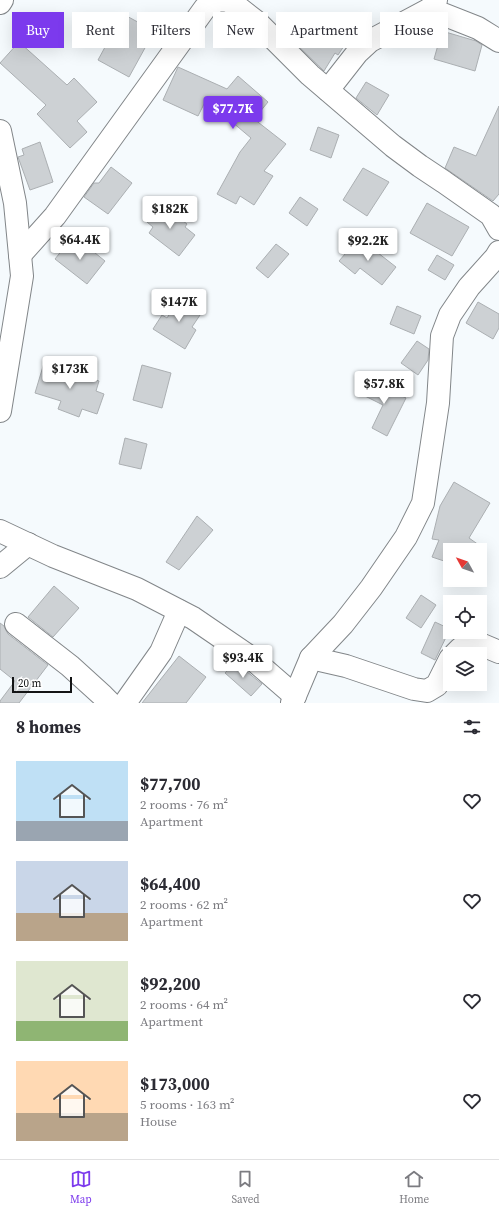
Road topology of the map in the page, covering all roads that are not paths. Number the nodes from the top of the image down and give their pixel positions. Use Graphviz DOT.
graph roads {
  1 [pos="2,0"];
  2 [pos="0,3"];
  3 [pos="433,4"];
  4 [pos="499,41"];
  5 [pos="328,90"];
  6 [pos="0,130"];
  7 [pos="499,229"];
  8 [pos="499,252"];
  9 [pos="20,255"];
  10 [pos="0,411"];
  11 [pos="0,531"];
  12 [pos="28,544"];
  13 [pos="0,567"];
  14 [pos="179,611"];
  15 [pos="16,624"];
  16 [pos="465,647"];
  17 [pos="499,652"];
  18 [pos="311,658"];
  19 [pos="443,672"];
  20 [pos="294,699"];
  21 [pos="110,703"];
  22 [pos="125,703"];
  1 -- 2 [label="street"];
  3 -- 4 [label="street"];
  3 -- 5 [label="street"];
  5 -- 7 [label="street"];
  5 -- 9 [label="street"];
  6 -- 9 [label="street"];
  8 -- 18 [label="street"];
  9 -- 10 [label="street"];
  11 -- 12 [label="street"];
  12 -- 13 [label="street"];
  12 -- 14 [label="street"];
  14 -- 20 [label="street"];
  14 -- 22 [label="street"];
  15 -- 21 [label="street"];
  16 -- 17 [label="street"];
  18 -- 19 [label="street"];
  18 -- 20 [label="street"];
}
